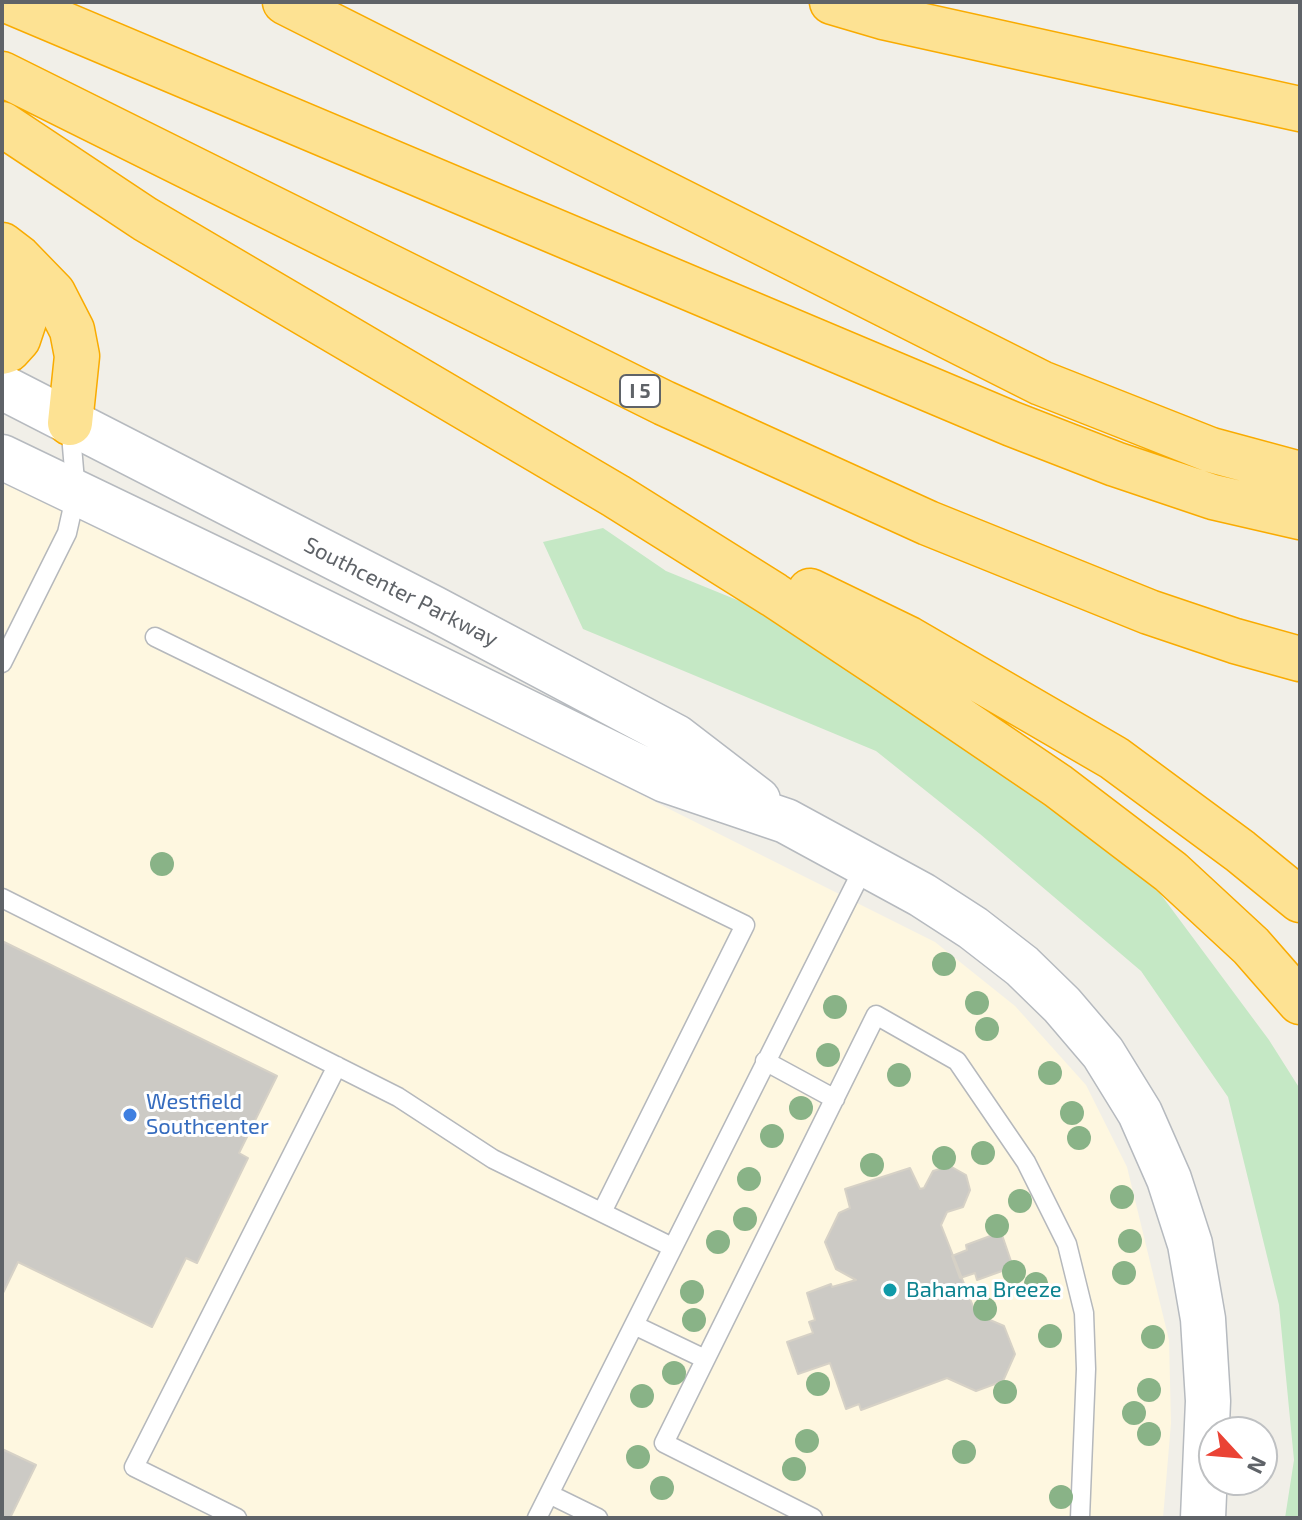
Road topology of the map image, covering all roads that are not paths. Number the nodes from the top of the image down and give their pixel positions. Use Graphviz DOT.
graph roads {
  1 [pos="11,2"];
  2 [pos="285,2"];
  3 [pos="832,2"];
  4 [pos="2,74"];
  5 [pos="1300,109"];
  6 [pos="2,124"];
  7 [pos="2,245"];
  8 [pos="2,261"];
  9 [pos="292,307"];
  10 [pos="2,352"];
  11 [pos="2,387"];
  12 [pos="70,423"];
  13 [pos="2,457"];
  14 [pos="1300,474"];
  15 [pos="76,493"];
  16 [pos="1300,517"];
  17 [pos="155,637"];
  18 [pos="1300,659"];
  19 [pos="2,663"];
  20 [pos="786,821"];
  21 [pos="866,863"];
  22 [pos="2,898"];
  23 [pos="1300,900"];
  24 [pos="1300,1002"];
  25 [pos="765,1061"];
  26 [pos="337,1066"];
  27 [pos="835,1099"];
  28 [pos="602,1212"];
  29 [pos="672,1247"];
  30 [pos="634,1325"];
  31 [pos="705,1359"];
  32 [pos="549,1494"];
  33 [pos="803,1516"];
  34 [pos="237,1518"];
  35 [pos="537,1518"];
  36 [pos="598,1518"];
  37 [pos="1080,1518"];
  38 [pos="1203,1518"];
  1 -- 16 [label="highway"];
  2 -- 14 [label="highway"];
  3 -- 5 [label="highway"];
  4 -- 18 [label="highway, I 5"];
  6 -- 9 [label="highway"];
  7 -- 12 [label="highway"];
  8 -- 10 [label="highway"];
  9 -- 23 [label="highway"];
  9 -- 24 [label="highway"];
  11 -- 12 [label="main road, Southcenter Parkway"];
  12 -- 15 [label="lane"];
  12 -- 20 [label="main road, Southcenter Parkway"];
  13 -- 15 [label="main road, Southcenter Parkway"];
  15 -- 19 [label="lane"];
  15 -- 20 [label="main road, Southcenter Parkway"];
  17 -- 28 [label="lane"];
  20 -- 21 [label="main road, Southcenter Parkway"];
  21 -- 25 [label="lane"];
  21 -- 38 [label="main road, Southcenter Parkway"];
  22 -- 26 [label="lane"];
  25 -- 27 [label="lane"];
  25 -- 29 [label="lane"];
  26 -- 28 [label="lane"];
  26 -- 34 [label="lane"];
  27 -- 31 [label="lane"];
  27 -- 37 [label="lane"];
  28 -- 29 [label="lane"];
  29 -- 30 [label="lane"];
  30 -- 31 [label="lane"];
  30 -- 32 [label="lane"];
  31 -- 33 [label="lane"];
  32 -- 35 [label="lane"];
  32 -- 36 [label="lane"];
}
